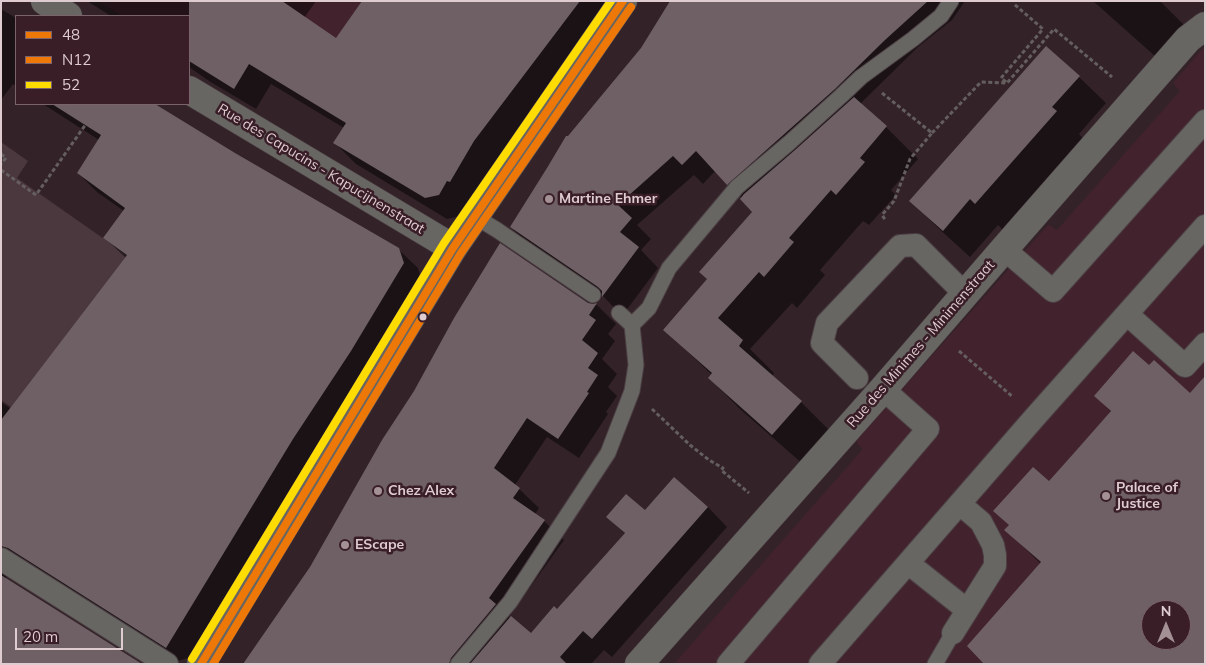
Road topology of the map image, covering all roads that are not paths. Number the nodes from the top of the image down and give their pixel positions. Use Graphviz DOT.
graph roads {
  1 [pos="45,1"];
  2 [pos="623,1"];
  3 [pos="951,1"];
  4 [pos="66,15"];
  5 [pos="1205,26"];
  6 [pos="190,91"];
  7 [pos="1205,121"];
  8 [pos="474,216"];
  9 [pos="1205,226"];
  10 [pos="453,248"];
  11 [pos="1004,249"];
  12 [pos="966,294"];
  13 [pos="593,295"];
  14 [pos="619,313"];
  15 [pos="1127,314"];
  16 [pos="632,325"];
  17 [pos="1205,344"];
  18 [pos="856,378"];
  19 [pos="883,389"];
  20 [pos="960,504"];
  21 [pos="1,558"];
  22 [pos="908,563"];
  23 [pos="967,610"];
  24 [pos="953,633"];
  25 [pos="167,664"];
  26 [pos="201,664"];
  27 [pos="458,664"];
  28 [pos="639,664"];
  29 [pos="728,664"];
  30 [pos="820,664"];
  31 [pos="935,664"];
  1 -- 4 [label="street"];
  2 -- 8 [label="street"];
  3 -- 16 [label="lane"];
  5 -- 11 [label="street, Rue des Minimes - Minimenstraat"];
  6 -- 10 [label="street, Rue des Capucins - Kapucijnenstraat"];
  7 -- 11 [label="street"];
  8 -- 10 [label="street"];
  8 -- 13 [label="lane"];
  9 -- 15 [label="street"];
  10 -- 26 [label="street"];
  11 -- 12 [label="street, Rue des Minimes - Minimenstraat"];
  12 -- 18 [label="street"];
  12 -- 19 [label="street, Rue des Minimes - Minimenstraat"];
  14 -- 16 [label="lane"];
  15 -- 17 [label="street"];
  15 -- 20 [label="street"];
  16 -- 27 [label="lane"];
  19 -- 28 [label="street, Rue des Minimes - Minimenstraat"];
  19 -- 29 [label="street"];
  20 -- 22 [label="street"];
  20 -- 23 [label="street"];
  21 -- 25 [label="street"];
  22 -- 23 [label="street"];
  22 -- 30 [label="street"];
  23 -- 24 [label="street"];
  24 -- 31 [label="lane"];
}
